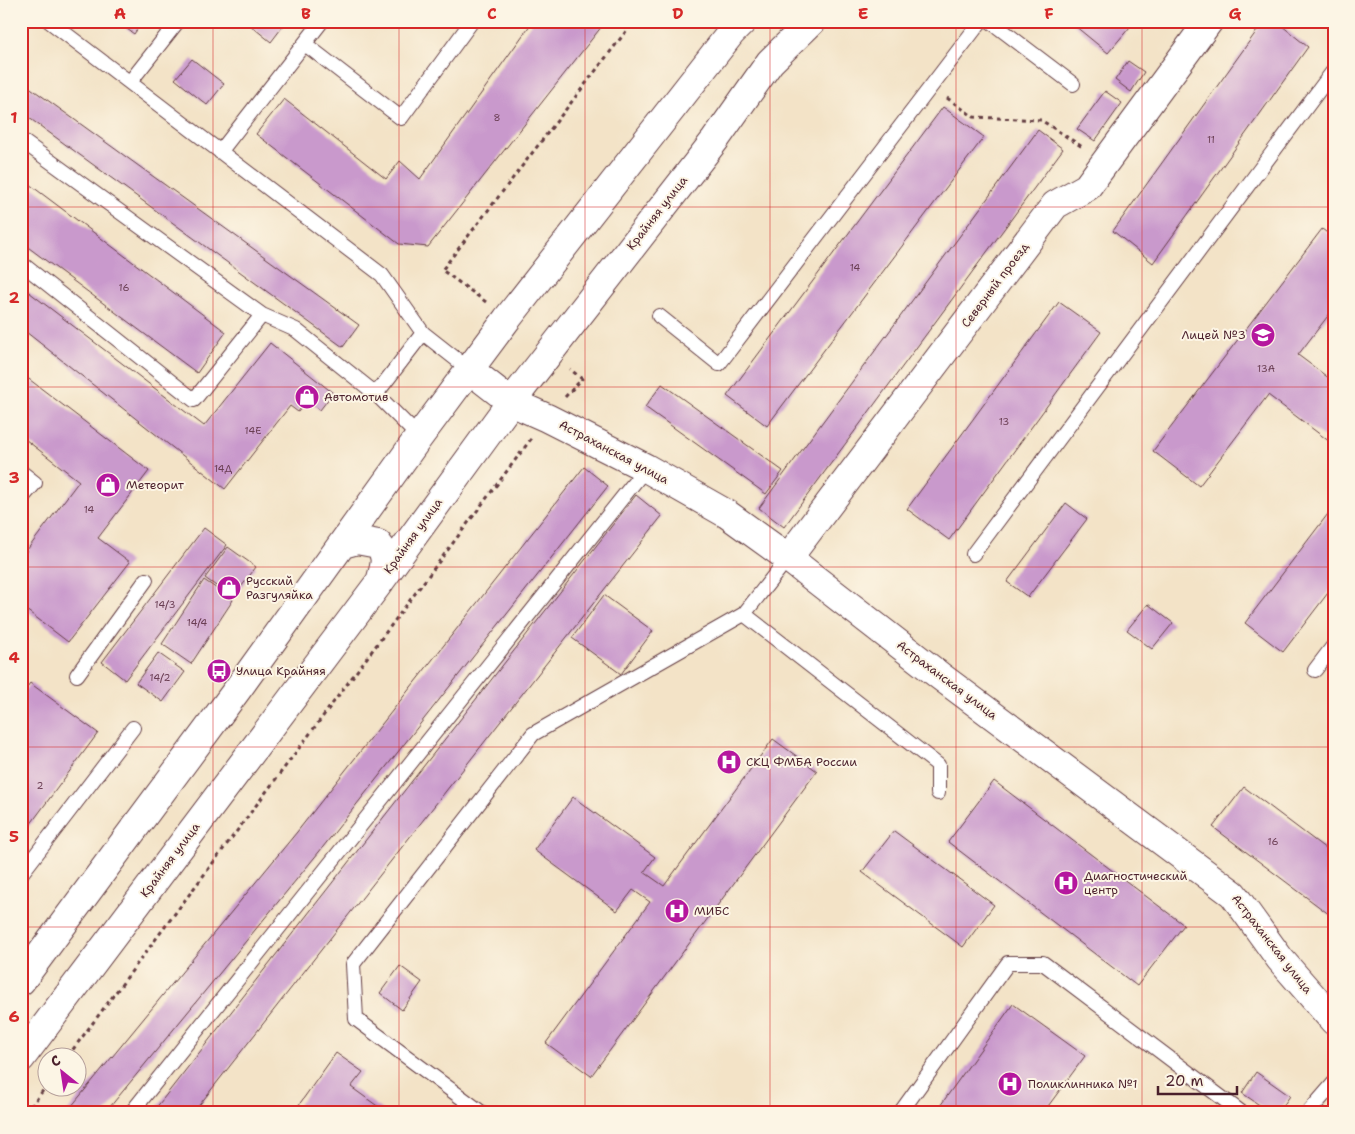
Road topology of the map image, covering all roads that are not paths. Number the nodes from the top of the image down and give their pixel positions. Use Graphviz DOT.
graph roads {
  1 [pos="49,21"];
  2 [pos="178,21"];
  3 [pos="322,21"];
  4 [pos="472,21"];
  5 [pos="743,21"];
  6 [pos="812,21"];
  7 [pos="980,21"];
  8 [pos="990,21"];
  9 [pos="1209,21"];
  10 [pos="305,44"];
  11 [pos="1334,70"];
  12 [pos="130,82"];
  13 [pos="1073,84"];
  14 [pos="21,140"];
  15 [pos="220,152"];
  16 [pos="21,263"];
  17 [pos="262,315"];
  18 [pos="659,316"];
  19 [pos="423,333"];
  20 [pos="470,370"];
  21 [pos="376,394"];
  22 [pos="511,402"];
  23 [pos="419,437"];
  24 [pos="646,468"];
  25 [pos="21,472"];
  26 [pos="21,500"];
  27 [pos="343,544"];
  28 [pos="973,554"];
  29 [pos="788,558"];
  30 [pos="146,580"];
  31 [pos="379,583"];
  32 [pos="744,614"];
  33 [pos="1334,645"];
  34 [pos="1315,670"];
  35 [pos="77,675"];
  36 [pos="132,728"];
  37 [pos="938,793"];
  38 [pos="21,874"];
  39 [pos="21,981"];
  40 [pos="1334,1021"];
  41 [pos="21,1058"];
  42 [pos="1334,1083"];
  43 [pos="131,1113"];
  44 [pos="482,1113"];
  45 [pos="900,1113"];
  46 [pos="1242,1113"];
  47 [pos="1308,1113"];
  1 -- 12 [label="lane"];
  2 -- 12 [label="lane"];
  3 -- 10 [label="lane"];
  4 -- 10 [label="lane"];
  5 -- 20 [label="main road"];
  6 -- 22 [label="main road, Крайняя улица"];
  7 -- 18 [label="lane"];
  8 -- 13 [label="lane"];
  9 -- 29 [label="main road, Северный проезд"];
  10 -- 15 [label="lane"];
  11 -- 28 [label="lane"];
  12 -- 15 [label="lane"];
  14 -- 17 [label="lane"];
  15 -- 19 [label="lane"];
  16 -- 17 [label="lane"];
  17 -- 21 [label="lane"];
  19 -- 20 [label="lane"];
  19 -- 21 [label="lane"];
  20 -- 22 [label="main road, Астраханская улица"];
  20 -- 23 [label="main road"];
  21 -- 23 [label="lane"];
  22 -- 24 [label="main road, Астраханская улица"];
  22 -- 31 [label="main road, Крайняя улица"];
  23 -- 27 [label="main road"];
  24 -- 29 [label="main road, Астраханская улица"];
  24 -- 43 [label="lane"];
  25 -- 26 [label="lane"];
  27 -- 31 [label="main road"];
  27 -- 39 [label="main road"];
  29 -- 32 [label="lane"];
  29 -- 40 [label="main road, Астраханская улица"];
  30 -- 35 [label="lane"];
  31 -- 41 [label="main road, Крайняя улица"];
  32 -- 37 [label="lane"];
  32 -- 44 [label="lane"];
  33 -- 34 [label="lane"];
  36 -- 38 [label="lane"];
  42 -- 47 [label="lane"];
  45 -- 46 [label="lane"];
}
